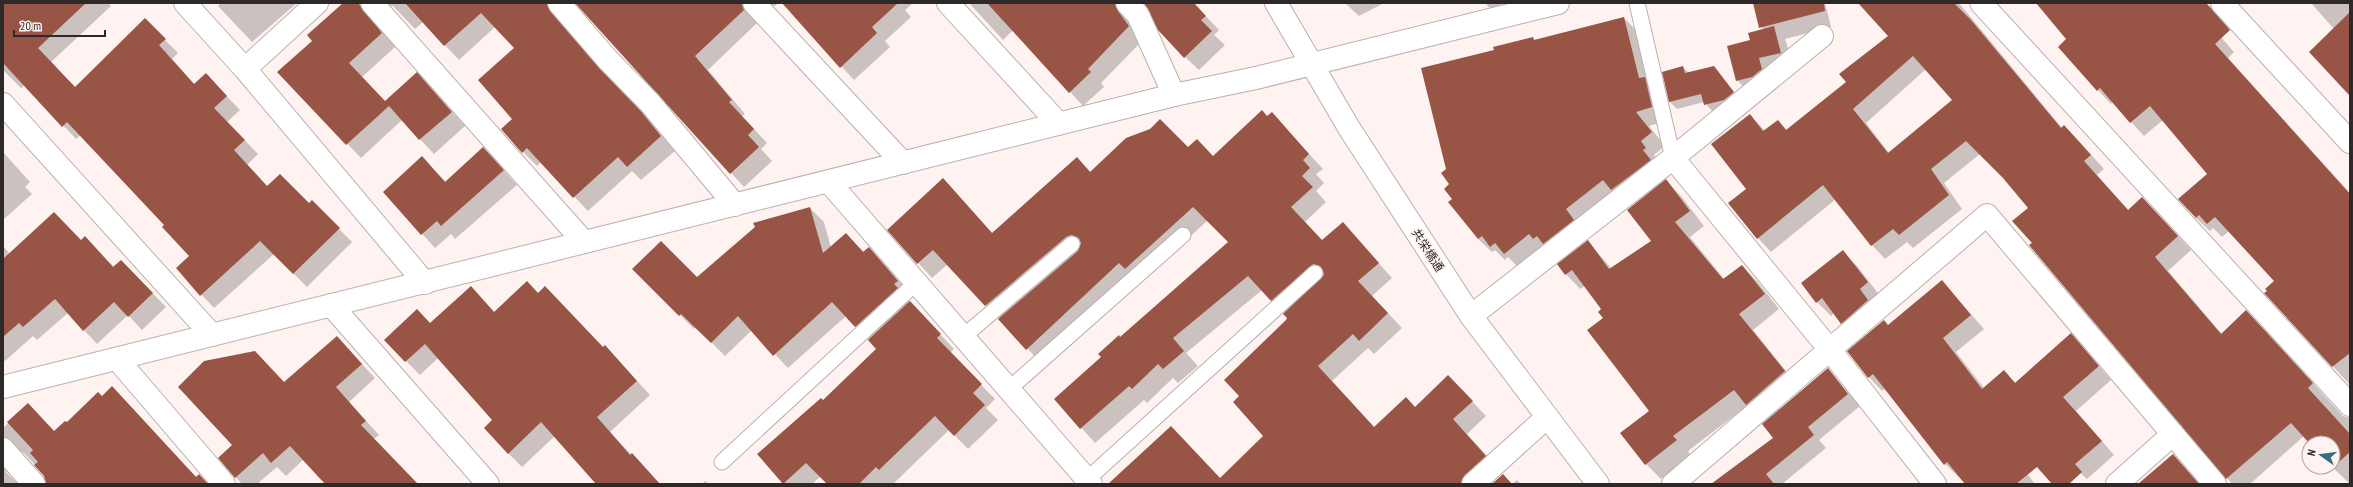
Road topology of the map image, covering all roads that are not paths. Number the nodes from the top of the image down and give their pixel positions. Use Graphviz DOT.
graph roads {
  1 [pos="185,3"];
  2 [pos="317,3"];
  3 [pos="372,3"];
  4 [pos="559,3"];
  5 [pos="754,3"];
  6 [pos="948,3"];
  7 [pos="1127,3"];
  8 [pos="1276,3"];
  9 [pos="1637,3"];
  10 [pos="1981,3"];
  11 [pos="2222,3"];
  12 [pos="1547,4"];
  13 [pos="1822,36"];
  14 [pos="1311,64"];
  15 [pos="245,70"];
  16 [pos="1174,96"];
  17 [pos="3,104"];
  18 [pos="1059,124"];
  19 [pos="2350,142"];
  20 [pos="1673,158"];
  21 [pos="903,163"];
  22 [pos="829,182"];
  23 [pos="735,205"];
  24 [pos="1183,234"];
  25 [pos="584,242"];
  26 [pos="1072,244"];
  27 [pos="1315,273"];
  28 [pos="425,282"];
  29 [pos="917,282"];
  30 [pos="331,305"];
  31 [pos="1471,316"];
  32 [pos="212,335"];
  33 [pos="964,336"];
  34 [pos="1830,350"];
  35 [pos="117,359"];
  36 [pos="3,387"];
  37 [pos="1009,389"];
  38 [pos="2350,405"];
  39 [pos="1547,418"];
  40 [pos="2172,434"];
  41 [pos="3,449"];
  42 [pos="722,462"];
  43 [pos="1087,482"];
  44 [pos="34,484"];
  45 [pos="224,484"];
  46 [pos="488,484"];
  47 [pos="1473,484"];
  48 [pos="1598,484"];
  49 [pos="1673,484"];
  50 [pos="1935,484"];
  51 [pos="2117,484"];
  52 [pos="2215,484"];
  1 -- 15 [label="street"];
  2 -- 15 [label="street"];
  3 -- 25 [label="street"];
  4 -- 23 [label="street"];
  5 -- 21 [label="street"];
  6 -- 18 [label="street"];
  7 -- 16 [label="street"];
  8 -- 14 [label="street, 共栄橋通"];
  9 -- 20 [label="lane"];
  10 -- 38 [label="street"];
  11 -- 19 [label="street"];
  12 -- 14 [label="street"];
  13 -- 20 [label="street"];
  14 -- 16 [label="street"];
  14 -- 31 [label="street, 共栄橋通"];
  15 -- 28 [label="street"];
  16 -- 18 [label="street"];
  17 -- 32 [label="street"];
  18 -- 21 [label="street"];
  20 -- 31 [label="street"];
  20 -- 34 [label="street"];
  21 -- 22 [label="street"];
  22 -- 23 [label="street"];
  22 -- 29 [label="street"];
  23 -- 25 [label="street"];
  24 -- 37 [label="lane"];
  25 -- 28 [label="street"];
  26 -- 33 [label="lane"];
  27 -- 43 [label="lane"];
  28 -- 30 [label="street"];
  29 -- 33 [label="street"];
  29 -- 42 [label="lane"];
  30 -- 32 [label="street"];
  30 -- 46 [label="street"];
  31 -- 39 [label="street, 共栄橋通"];
  32 -- 35 [label="street"];
  33 -- 37 [label="street"];
  34 -- 40 [label="street"];
  34 -- 49 [label="street"];
  34 -- 50 [label="street"];
  35 -- 36 [label="street"];
  35 -- 45 [label="street"];
  37 -- 43 [label="street"];
  39 -- 47 [label="street"];
  39 -- 48 [label="street, 共栄橋通"];
  40 -- 51 [label="street"];
  40 -- 52 [label="street"];
  41 -- 44 [label="street"];
}
